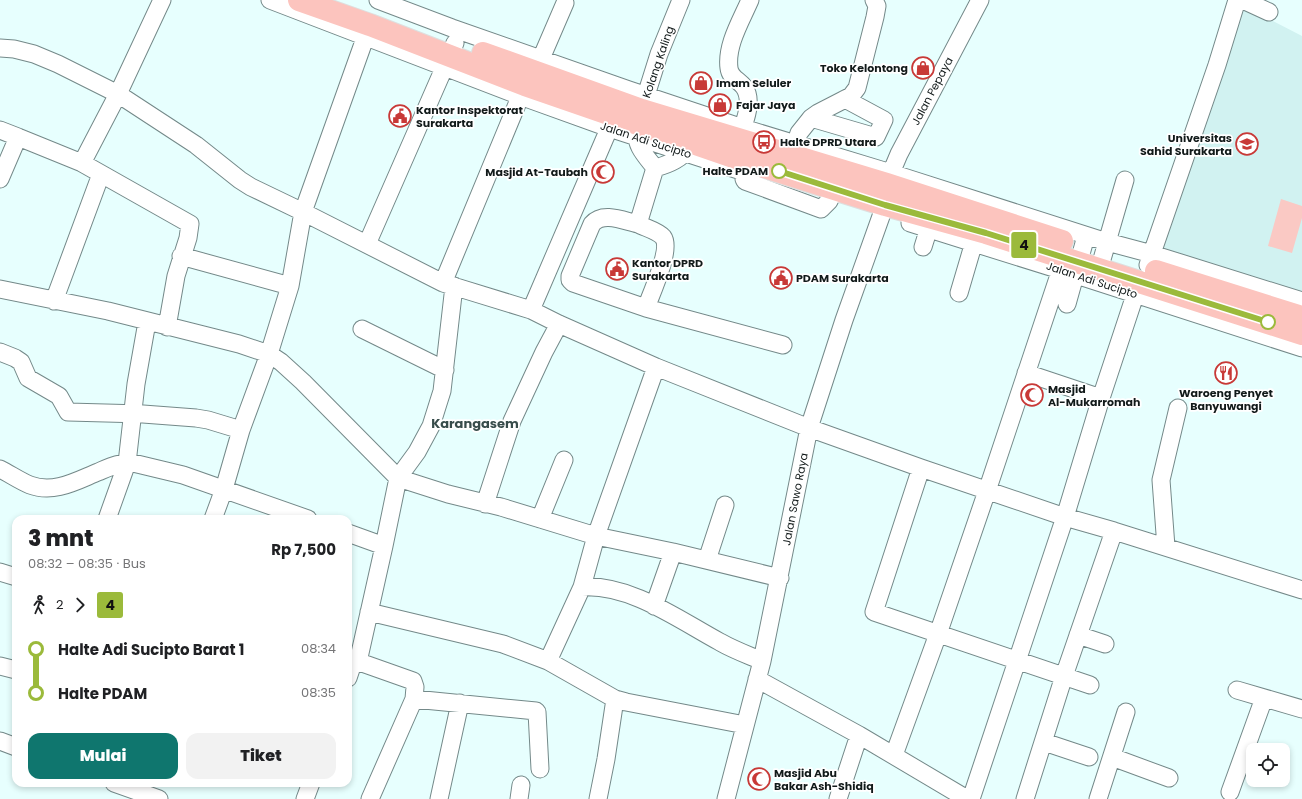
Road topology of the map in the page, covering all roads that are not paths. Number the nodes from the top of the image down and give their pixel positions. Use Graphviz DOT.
graph roads {
  1 [pos="162,0"];
  2 [pos="270,0"];
  3 [pos="299,0"];
  4 [pos="339,0"];
  5 [pos="378,0"];
  6 [pos="681,0"];
  7 [pos="750,0"];
  8 [pos="874,0"];
  9 [pos="980,0"];
  10 [pos="1237,0"];
  11 [pos="1243,0"];
  12 [pos="565,3"];
  13 [pos="1269,12"];
  14 [pos="368,31"];
  15 [pos="0,48"];
  16 [pos="450,56"];
  17 [pos="531,78"];
  18 [pos="118,94"];
  19 [pos="845,100"];
  20 [pos="614,115"];
  21 [pos="641,117"];
  22 [pos="812,118"];
  23 [pos="0,130"];
  24 [pos="741,134"];
  25 [pos="699,136"];
  26 [pos="18,137"];
  27 [pos="793,150"];
  28 [pos="82,163"];
  29 [pos="655,168"];
  30 [pos="101,174"];
  31 [pos="0,179"];
  32 [pos="838,180"];
  33 [pos="1125,180"];
  34 [pos="886,194"];
  35 [pos="931,208"];
  36 [pos="303,212"];
  37 [pos="638,224"];
  38 [pos="978,225"];
  39 [pos="1025,237"];
  40 [pos="368,244"];
  41 [pos="923,246"];
  42 [pos="1071,252"];
  43 [pos="182,256"];
  44 [pos="1101,262"];
  45 [pos="1144,275"];
  46 [pos="448,284"];
  47 [pos="290,286"];
  48 [pos="0,288"];
  49 [pos="959,293"];
  50 [pos="54,301"];
  51 [pos="1067,304"];
  52 [pos="646,308"];
  53 [pos="531,310"];
  54 [pos="147,322"];
  55 [pos="559,324"];
  56 [pos="1300,326"];
  57 [pos="167,327"];
  58 [pos="362,330"];
  59 [pos="783,345"];
  60 [pos="0,352"];
  61 [pos="269,354"];
  62 [pos="656,367"];
  63 [pos="445,370"];
  64 [pos="1026,373"];
  65 [pos="1100,398"];
  66 [pos="1178,408"];
  67 [pos="133,415"];
  68 [pos="809,428"];
  69 [pos="241,430"];
  70 [pos="564,460"];
  71 [pos="127,463"];
  72 [pos="921,468"];
  73 [pos="0,469"];
  74 [pos="398,478"];
  75 [pos="224,489"];
  76 [pos="987,491"];
  77 [pos="485,504"];
  78 [pos="725,505"];
  79 [pos="108,515"];
  80 [pos="214,515"];
  81 [pos="297,515"];
  82 [pos="1065,517"];
  83 [pos="540,519"];
  84 [pos="1114,530"];
  85 [pos="352,534"];
  86 [pos="596,536"];
  87 [pos="384,546"];
  88 [pos="1166,547"];
  89 [pos="673,552"];
  90 [pos="707,560"];
  91 [pos="0,572"];
  92 [pos="12,576"];
  93 [pos="780,578"];
  94 [pos="582,587"];
  95 [pos="1302,590"];
  96 [pos="654,606"];
  97 [pos="369,612"];
  98 [pos="938,634"];
  99 [pos="1078,635"];
  100 [pos="1105,644"];
  101 [pos="353,660"];
  102 [pos="1018,660"];
  103 [pos="548,661"];
  104 [pos="762,661"];
  105 [pos="0,666"];
  106 [pos="12,669"];
  107 [pos="1064,676"];
  108 [pos="757,679"];
  109 [pos="1090,685"];
  110 [pos="1237,690"];
  111 [pos="615,698"];
  112 [pos="1264,698"];
  113 [pos="414,699"];
  114 [pos="460,703"];
  115 [pos="1302,709"];
  116 [pos="1126,712"];
  117 [pos="744,725"];
  118 [pos="859,735"];
  119 [pos="0,741"];
  120 [pos="1044,742"];
  121 [pos="12,746"];
  122 [pos="894,755"];
  123 [pos="1089,757"];
  124 [pos="1112,757"];
  125 [pos="540,769"];
  126 [pos="1169,778"];
  127 [pos="125,787"];
  128 [pos="309,787"];
  129 [pos="1230,792"];
  130 [pos="159,799"];
  131 [pos="304,799"];
  132 [pos="370,799"];
  133 [pos="439,799"];
  134 [pos="598,799"];
  135 [pos="726,799"];
  136 [pos="838,799"];
  137 [pos="967,799"];
  138 [pos="971,799"];
  139 [pos="1025,799"];
  140 [pos="1098,799"];
  1 -- 18 [label="street"];
  2 -- 14 [label="street, Jalan Adi Sucipto"];
  3 -- 14 [label="highway, Jalan Adi Sucipto"];
  4 -- 16 [label="highway, Jalan Adi Sucipto"];
  5 -- 17 [label="street, Jalan Adi Sucipto"];
  6 -- 21 [label="street, Kolang Kaling"];
  7 -- 24 [label="street"];
  8 -- 19 [label="street"];
  9 -- 34 [label="street, Jalan Pepaya"];
  10 -- 45 [label="street"];
  11 -- 13 [label="street"];
  12 -- 17 [label="street"];
  14 -- 16 [label="highway, Jalan Adi Sucipto"];
  14 -- 36 [label="street"];
  15 -- 18 [label="street"];
  16 -- 17 [label="highway, Jalan Adi Sucipto"];
  16 -- 40 [label="street"];
  17 -- 20 [label="highway, Jalan Adi Sucipto"];
  17 -- 21 [label="street, Jalan Adi Sucipto"];
  17 -- 46 [label="street"];
  18 -- 28 [label="street"];
  18 -- 36 [label="street"];
  19 -- 22 [label="street"];
  19 -- 22 [label="street"];
  20 -- 21 [label="highway, Jalan Adi Sucipto"];
  20 -- 53 [label="street"];
  21 -- 25 [label="highway, Jalan Adi Sucipto"];
  21 -- 25 [label="street, Jalan Adi Sucipto"];
  21 -- 29 [label="street"];
  22 -- 27 [label="street"];
  23 -- 26 [label="street"];
  24 -- 25 [label="highway, Jalan Adi Sucipto"];
  24 -- 27 [label="highway, Jalan Adi Sucipto"];
  25 -- 29 [label="street"];
  25 -- 32 [label="highway, Jalan Adi Sucipto"];
  26 -- 28 [label="street"];
  26 -- 31 [label="street"];
  27 -- 32 [label="highway, Jalan Adi Sucipto"];
  28 -- 30 [label="street"];
  29 -- 37 [label="street"];
  30 -- 43 [label="street"];
  30 -- 50 [label="street"];
  32 -- 34 [label="highway, Jalan Adi Sucipto"];
  32 -- 34 [label="street, Jalan Adi Sucipto"];
  33 -- 44 [label="street"];
  34 -- 35 [label="highway, Jalan Adi Sucipto"];
  34 -- 35 [label="street, Jalan Adi Sucipto"];
  34 -- 68 [label="street, Jalan Sawo Raya"];
  35 -- 38 [label="highway, Jalan Adi Sucipto"];
  35 -- 38 [label="street, Jalan Adi Sucipto"];
  35 -- 41 [label="street"];
  36 -- 40 [label="street"];
  36 -- 47 [label="street"];
  37 -- 52 [label="street"];
  37 -- 52 [label="street"];
  38 -- 39 [label="highway, Jalan Adi Sucipto"];
  38 -- 49 [label="street"];
  39 -- 42 [label="highway, Jalan Adi Sucipto"];
  39 -- 42 [label="street, Jalan Adi Sucipto"];
  40 -- 46 [label="street"];
  42 -- 44 [label="highway, Jalan Adi Sucipto"];
  42 -- 51 [label="street"];
  42 -- 64 [label="street"];
  43 -- 47 [label="street"];
  43 -- 57 [label="street"];
  44 -- 45 [label="highway, Jalan Adi Sucipto"];
  44 -- 45 [label="street, Jalan Adi Sucipto"];
  45 -- 56 [label="highway, Jalan Adi Sucipto"];
  45 -- 56 [label="highway, Jalan Adi Sucipto"];
  45 -- 65 [label="street"];
  46 -- 53 [label="street"];
  46 -- 63 [label="street"];
  47 -- 61 [label="street"];
  48 -- 50 [label="street"];
  50 -- 54 [label="street"];
  52 -- 59 [label="street"];
  53 -- 55 [label="street"];
  54 -- 57 [label="street"];
  54 -- 67 [label="street"];
  55 -- 62 [label="street"];
  55 -- 77 [label="street"];
  57 -- 61 [label="street"];
  58 -- 63 [label="street"];
  60 -- 67 [label="street"];
  61 -- 69 [label="street"];
  61 -- 74 [label="street"];
  62 -- 68 [label="street"];
  62 -- 86 [label="street"];
  63 -- 74 [label="street"];
  64 -- 65 [label="street"];
  64 -- 76 [label="street"];
  65 -- 82 [label="street"];
  66 -- 88 [label="street"];
  67 -- 69 [label="street"];
  67 -- 71 [label="street"];
  68 -- 72 [label="street"];
  68 -- 93 [label="street, Jalan Sawo Raya"];
  69 -- 75 [label="street"];
  70 -- 83 [label="street"];
  71 -- 73 [label="street"];
  71 -- 75 [label="street"];
  71 -- 79 [label="street"];
  72 -- 76 [label="street"];
  72 -- 98 [label="street"];
  74 -- 77 [label="street"];
  74 -- 87 [label="street"];
  75 -- 80 [label="street"];
  75 -- 81 [label="street"];
  76 -- 82 [label="street"];
  76 -- 98 [label="street"];
  77 -- 83 [label="street"];
  78 -- 90 [label="street"];
  82 -- 84 [label="street"];
  82 -- 102 [label="street"];
  83 -- 86 [label="street"];
  84 -- 88 [label="street"];
  84 -- 99 [label="street"];
  85 -- 87 [label="street"];
  86 -- 89 [label="street"];
  86 -- 94 [label="street"];
  87 -- 97 [label="street"];
  88 -- 95 [label="street"];
  89 -- 90 [label="street"];
  89 -- 96 [label="street"];
  90 -- 93 [label="street"];
  91 -- 92 [label="street"];
  93 -- 104 [label="street, Jalan Sawo Raya"];
  94 -- 96 [label="street"];
  94 -- 103 [label="street"];
  96 -- 104 [label="street"];
  97 -- 101 [label="street"];
  97 -- 103 [label="street"];
  98 -- 102 [label="street"];
  98 -- 122 [label="street"];
  99 -- 100 [label="street"];
  99 -- 107 [label="street"];
  101 -- 113 [label="street"];
  102 -- 107 [label="street"];
  102 -- 138 [label="street"];
  103 -- 111 [label="street"];
  104 -- 108 [label="street, Jalan Sawo Raya"];
  105 -- 106 [label="street"];
  107 -- 109 [label="street"];
  107 -- 120 [label="street"];
  108 -- 117 [label="street, Jalan Sawo Raya"];
  108 -- 118 [label="street"];
  110 -- 112 [label="street"];
  111 -- 117 [label="street"];
  111 -- 134 [label="street"];
  112 -- 115 [label="street"];
  112 -- 129 [label="street"];
  113 -- 114 [label="street"];
  113 -- 132 [label="street"];
  114 -- 125 [label="street"];
  114 -- 133 [label="street"];
  116 -- 124 [label="street"];
  117 -- 135 [label="street, Jalan Sawo Raya"];
  118 -- 122 [label="street"];
  118 -- 136 [label="street"];
  119 -- 121 [label="street"];
  120 -- 123 [label="street"];
  120 -- 139 [label="street"];
  122 -- 137 [label="street"];
  124 -- 126 [label="street"];
  124 -- 140 [label="street"];
  127 -- 130 [label="street"];
  128 -- 131 [label="street"];
}
